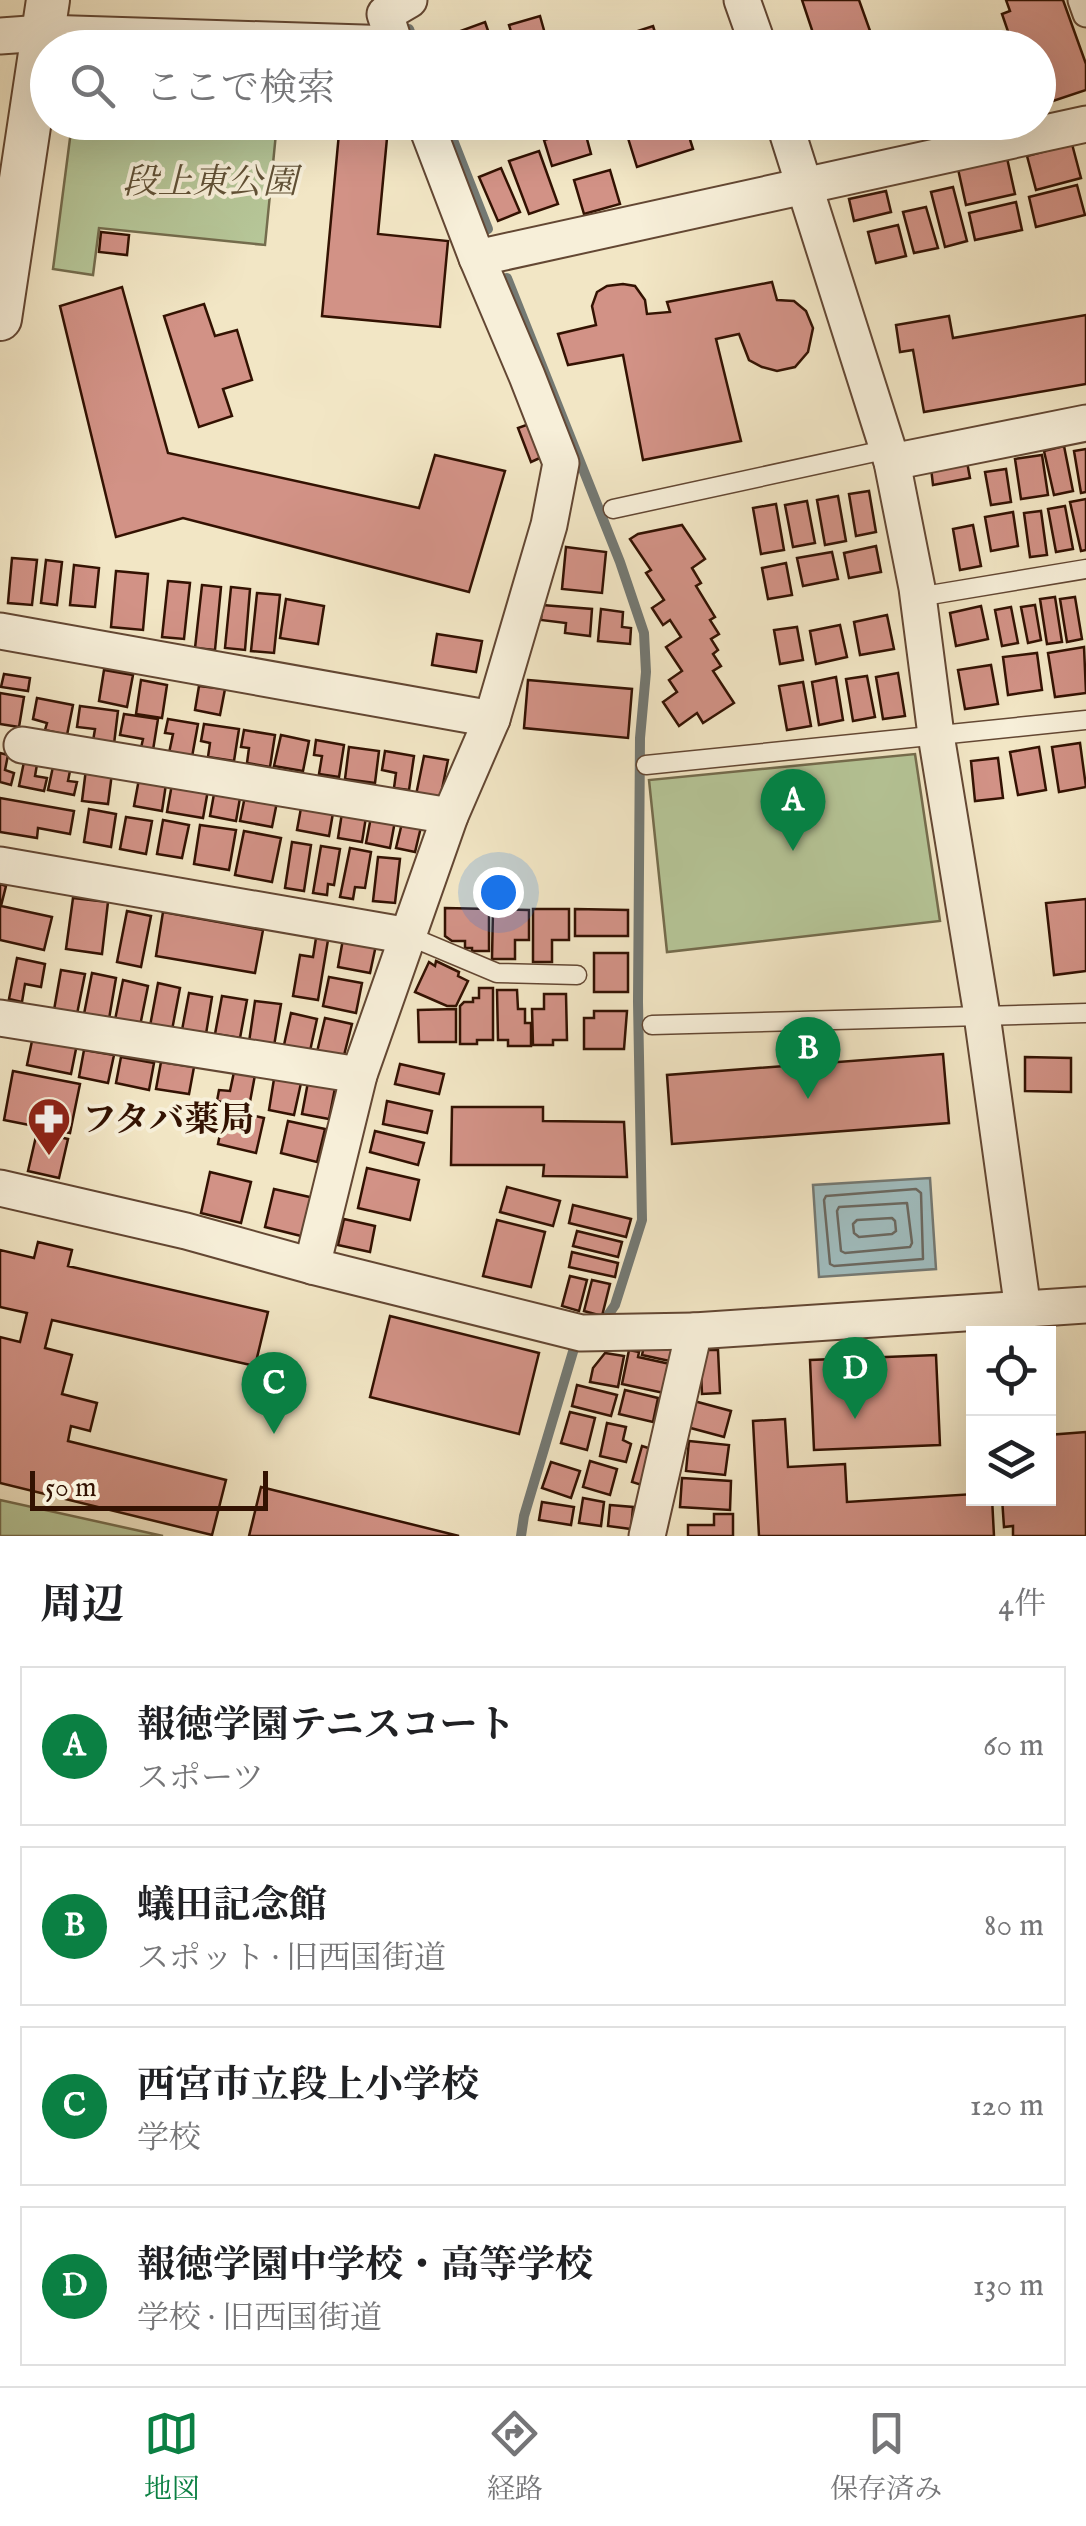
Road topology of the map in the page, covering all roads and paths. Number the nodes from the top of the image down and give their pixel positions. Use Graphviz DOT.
graph roads {
  1 [pos="742,0"];
  2 [pos="1081,0"];
  3 [pos="1086,14"];
  4 [pos="46,17"];
  5 [pos="393,21"];
  6 [pos="752,30"];
  7 [pos="0,36"];
  8 [pos="30,122"];
  9 [pos="1086,124"];
  10 [pos="1056,131"];
  11 [pos="432,140"];
  12 [pos="790,140"];
  13 [pos="1014,140"];
  14 [pos="806,186"];
  15 [pos="477,258"];
  16 [pos="0,320"];
  17 [pos="1086,423"];
  18 [pos="890,455"];
  19 [pos="612,510"];
  20 [pos="1086,569"];
  21 [pos="918,597"];
  22 [pos="0,631"];
  23 [pos="492,719"];
  24 [pos="1086,720"];
  25 [pos="936,735"];
  26 [pos="22,744"];
  27 [pos="646,765"];
  28 [pos="450,816"];
  29 [pos="0,865"];
  30 [pos="409,936"];
  31 [pos="578,975"];
  32 [pos="1086,1012"];
  33 [pos="982,1015"];
  34 [pos="0,1018"];
  35 [pos="652,1025"];
  36 [pos="359,1076"];
  37 [pos="0,1188"];
  38 [pos="312,1266"];
  39 [pos="1086,1305"];
  40 [pos="1023,1310"];
  41 [pos="694,1330"];
  42 [pos="647,1536"];
  1 -- 6 [label="street"];
  2 -- 3 [label="street"];
  4 -- 5 [label="street"];
  4 -- 7 [label="street"];
  8 -- 16 [label="street"];
  9 -- 10 [label="street"];
  11 -- 15 [label="street"];
  12 -- 14 [label="street"];
  13 -- 14 [label="street"];
  14 -- 15 [label="street"];
  14 -- 18 [label="street"];
  15 -- 23 [label="street"];
  17 -- 18 [label="street"];
  18 -- 19 [label="lane"];
  18 -- 21 [label="street"];
  20 -- 21 [label="lane"];
  21 -- 25 [label="street"];
  22 -- 23 [label="street"];
  23 -- 28 [label="street"];
  24 -- 25 [label="lane"];
  25 -- 27 [label="lane"];
  25 -- 33 [label="street"];
  26 -- 28 [label="street"];
  28 -- 30 [label="street"];
  29 -- 30 [label="street"];
  30 -- 31 [label="lane"];
  30 -- 36 [label="street"];
  32 -- 33 [label="lane"];
  33 -- 35 [label="lane"];
  33 -- 40 [label="street"];
  34 -- 36 [label="street"];
  36 -- 38 [label="street"];
  37 -- 38 [label="street"];
  38 -- 41 [label="street"];
  39 -- 40 [label="street"];
  40 -- 41 [label="street"];
  41 -- 42 [label="street"];
}
